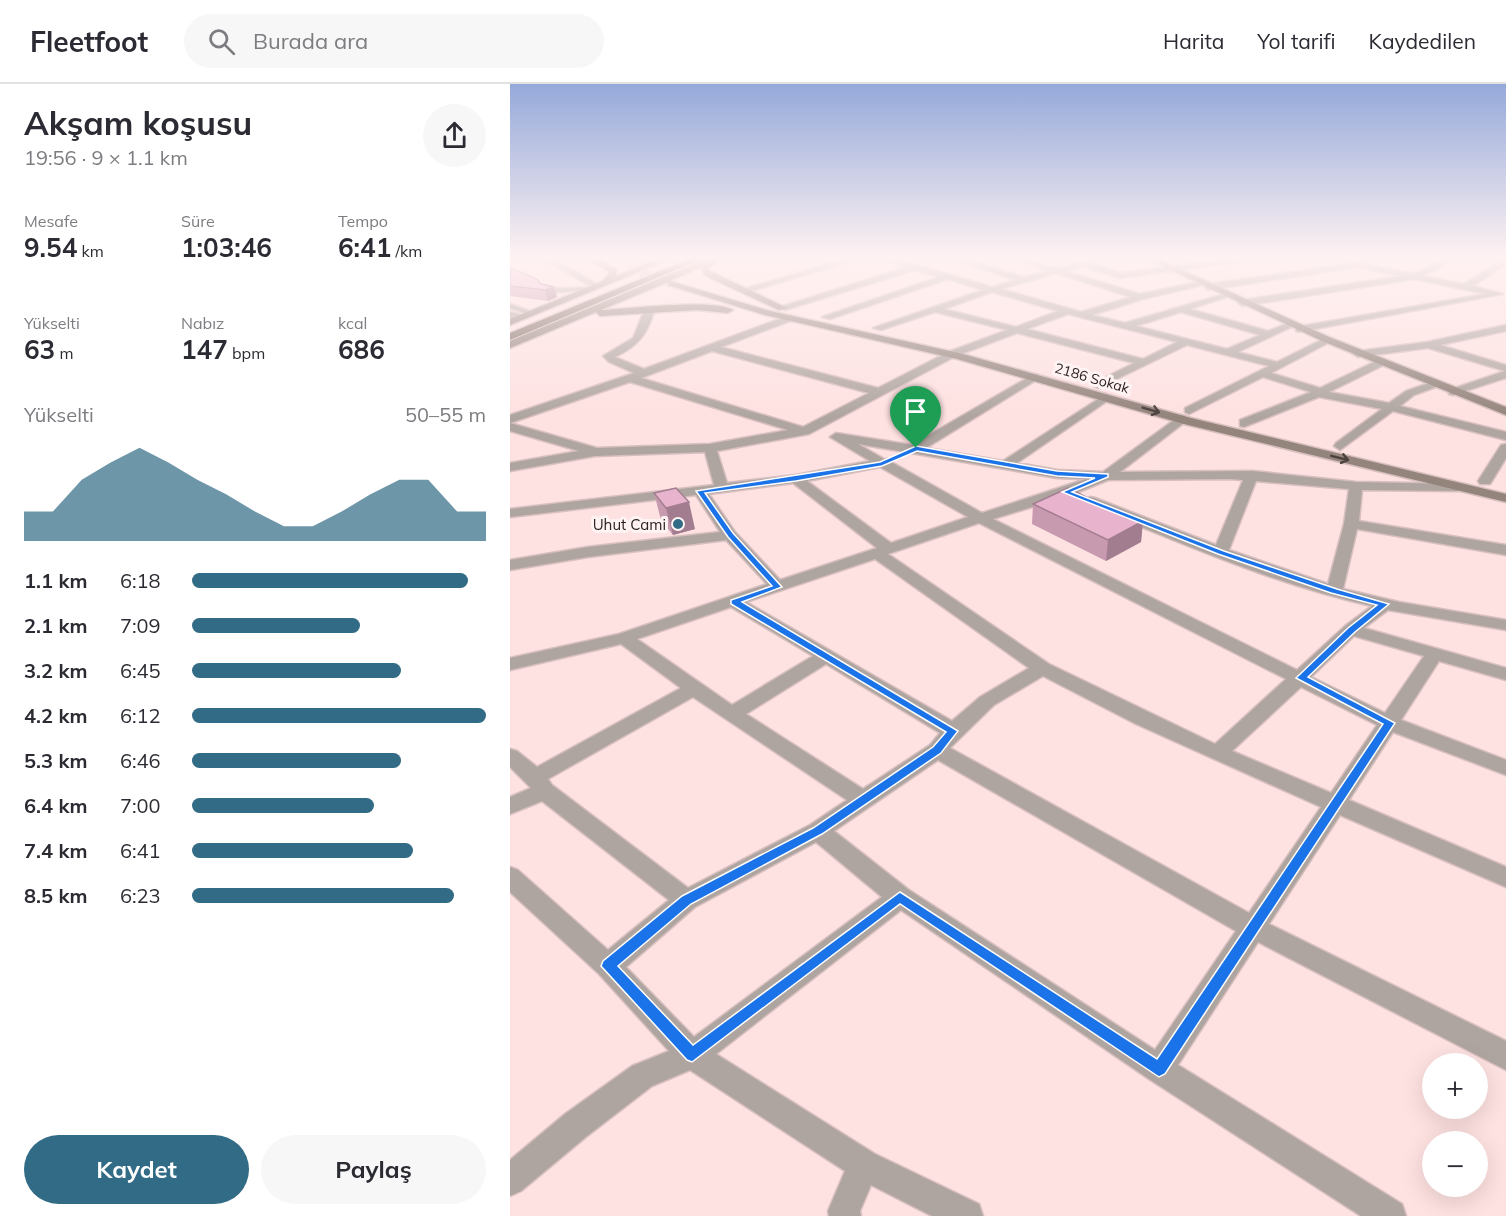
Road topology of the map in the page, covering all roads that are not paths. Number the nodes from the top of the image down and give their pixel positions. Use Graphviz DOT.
graph roads {
  1 [pos="520,311"];
  2 [pos="537,311"];
  3 [pos="551,311"];
  4 [pos="573,311"];
  5 [pos="594,311"];
  6 [pos="649,311"];
  7 [pos="653,311"];
  8 [pos="754,311"];
  9 [pos="777,311"];
  10 [pos="780,311"];
  11 [pos="782,311"];
  12 [pos="792,311"];
  13 [pos="845,311"];
  14 [pos="930,311"];
  15 [pos="942,311"];
  16 [pos="1066,311"];
  17 [pos="1095,311"];
  18 [pos="1176,311"];
  19 [pos="1188,311"];
  20 [pos="1259,311"];
  21 [pos="1400,311"];
  22 [pos="786,313"];
  23 [pos="586,314"];
  24 [pos="510,315"];
  25 [pos="526,315"];
  26 [pos="1082,315"];
  27 [pos="827,317"];
  28 [pos="510,322"];
  29 [pos="1126,326"];
  30 [pos="510,327"];
  31 [pos="1295,327"];
  32 [pos="878,328"];
  33 [pos="1506,328"];
  34 [pos="1016,330"];
  35 [pos="1270,335"];
  36 [pos="510,337"];
  37 [pos="1328,341"];
  38 [pos="1185,342"];
  39 [pos="510,345"];
  40 [pos="1427,345"];
  41 [pos="709,347"];
  42 [pos="965,349"];
  43 [pos="1228,352"];
  44 [pos="952,354"];
  45 [pos="1358,354"];
  46 [pos="1143,362"];
  47 [pos="1380,363"];
  48 [pos="1277,365"];
  49 [pos="1506,368"];
  50 [pos="1260,373"];
  51 [pos="1506,374"];
  52 [pos="636,375"];
  53 [pos="1034,377"];
  54 [pos="1098,385"];
  55 [pos="1432,385"];
  56 [pos="879,392"];
  57 [pos="1319,392"];
  58 [pos="1453,392"];
  59 [pos="1106,397"];
  60 [pos="1391,407"];
  61 [pos="1506,411"];
  62 [pos="1185,414"];
  63 [pos="510,418"];
  64 [pos="1244,423"];
  65 [pos="510,427"];
  66 [pos="805,431"];
  67 [pos="1506,436"];
  68 [pos="836,437"];
  69 [pos="1340,446"];
  70 [pos="710,448"];
  71 [pos="916,448"];
  72 [pos="1506,448"];
  73 [pos="595,452"];
  74 [pos="882,464"];
  75 [pos="1007,464"];
  76 [pos="510,467"];
  77 [pos="1106,476"];
  78 [pos="1252,476"];
  79 [pos="796,479"];
  80 [pos="1485,481"];
  81 [pos="1356,486"];
  82 [pos="1458,487"];
  83 [pos="1506,487"];
  84 [pos="722,489"];
  85 [pos="700,491"];
  86 [pos="1066,492"];
  87 [pos="1506,498"];
  88 [pos="510,513"];
  89 [pos="980,518"];
  90 [pos="1351,524"];
  91 [pos="730,535"];
  92 [pos="1506,550"];
  93 [pos="884,552"];
  94 [pos="1221,552"];
  95 [pos="510,566"];
  96 [pos="778,587"];
  97 [pos="1334,591"];
  98 [pos="735,602"];
  99 [pos="1384,604"];
  100 [pos="1506,625"];
  101 [pos="1351,630"];
  102 [pos="624,638"];
  103 [pos="1435,653"];
  104 [pos="826,656"];
  105 [pos="510,663"];
  106 [pos="1042,668"];
  107 [pos="1504,671"];
  108 [pos="1302,678"];
  109 [pos="694,689"];
  110 [pos="732,714"];
  111 [pos="1390,723"];
  112 [pos="945,741"];
  113 [pos="1217,753"];
  114 [pos="510,756"];
  115 [pos="1506,768"];
  116 [pos="539,784"];
  117 [pos="863,800"];
  118 [pos="1334,804"];
  119 [pos="510,806"];
  120 [pos="818,831"];
  121 [pos="1506,877"];
  122 [pos="515,890"];
  123 [pos="900,897"];
  124 [pos="686,900"];
  125 [pos="1252,927"];
  126 [pos="608,966"];
  127 [pos="692,1055"];
  128 [pos="1506,1056"];
  129 [pos="1159,1069"];
  130 [pos="864,1166"];
  131 [pos="510,1180"];
  132 [pos="845,1216"];
  133 [pos="967,1216"];
  134 [pos="1390,1216"];
  1 -- 25 [label="lane"];
  2 -- 25 [label="main road"];
  3 -- 30 [label="main road"];
  4 -- 36 [label="main road"];
  5 -- 23 [label="main road"];
  6 -- 7 [label="main road"];
  6 -- 23 [label="main road"];
  6 -- 52 [label="street"];
  8 -- 22 [label="main road"];
  9 -- 22 [label="main road, 2186 Sokak"];
  10 -- 22 [label="main road, 2186 Sokak"];
  11 -- 22 [label="main road"];
  12 -- 22 [label="street"];
  13 -- 27 [label="street"];
  14 -- 32 [label="street"];
  15 -- 34 [label="street"];
  16 -- 26 [label="street"];
  16 -- 34 [label="street"];
  17 -- 26 [label="street"];
  18 -- 29 [label="street"];
  19 -- 35 [label="street"];
  20 -- 31 [label="main road"];
  21 -- 31 [label="street"];
  22 -- 27 [label="main road, 2186 Sokak"];
  22 -- 41 [label="street"];
  22 -- 44 [label="main road, 2186 Sokak"];
  23 -- 39 [label="main road"];
  24 -- 25 [label="street"];
  25 -- 28 [label="main road"];
  26 -- 29 [label="street"];
  27 -- 32 [label="main road, 2186 Sokak"];
  29 -- 38 [label="street"];
  31 -- 35 [label="street"];
  31 -- 37 [label="main road"];
  32 -- 42 [label="main road, 2186 Sokak"];
  33 -- 40 [label="street"];
  34 -- 42 [label="street"];
  34 -- 46 [label="street"];
  35 -- 43 [label="street"];
  37 -- 45 [label="main road"];
  37 -- 48 [label="street"];
  38 -- 43 [label="street"];
  38 -- 46 [label="street"];
  40 -- 45 [label="street"];
  40 -- 49 [label="street"];
  41 -- 52 [label="street"];
  41 -- 56 [label="street"];
  42 -- 44 [label="street"];
  42 -- 54 [label="main road, 2186 Sokak"];
  43 -- 48 [label="street"];
  44 -- 53 [label="main road, 2186 Sokak"];
  44 -- 56 [label="street"];
  45 -- 47 [label="main road"];
  46 -- 54 [label="street"];
  47 -- 55 [label="main road"];
  47 -- 57 [label="street"];
  48 -- 50 [label="street"];
  50 -- 57 [label="street"];
  50 -- 62 [label="street"];
  51 -- 58 [label="street"];
  52 -- 63 [label="street"];
  52 -- 66 [label="street"];
  53 -- 59 [label="main road, 2186 Sokak"];
  53 -- 71 [label="street"];
  54 -- 62 [label="main road, 2186 Sokak"];
  55 -- 58 [label="main road"];
  55 -- 60 [label="street"];
  56 -- 66 [label="street"];
  57 -- 60 [label="street"];
  57 -- 64 [label="street"];
  58 -- 61 [label="main road"];
  59 -- 62 [label="main road, 2186 Sokak, one-way"];
  59 -- 75 [label="street"];
  60 -- 67 [label="street"];
  60 -- 69 [label="street"];
  62 -- 64 [label="main road, 2186 Sokak"];
  62 -- 77 [label="street"];
  62 -- 82 [label="main road, 2186 Sokak, one-way"];
  64 -- 69 [label="main road, 2186 Sokak"];
  65 -- 73 [label="street"];
  66 -- 68 [label="street"];
  66 -- 70 [label="street"];
  68 -- 71 [label="street"];
  68 -- 74 [label="street"];
  69 -- 80 [label="main road, 2186 Sokak"];
  70 -- 73 [label="street"];
  70 -- 84 [label="street"];
  71 -- 74 [label="street"];
  71 -- 75 [label="street"];
  72 -- 80 [label="street"];
  73 -- 76 [label="street"];
  74 -- 79 [label="street"];
  74 -- 89 [label="street"];
  75 -- 77 [label="street"];
  77 -- 78 [label="street"];
  77 -- 86 [label="street"];
  78 -- 81 [label="street"];
  78 -- 94 [label="street"];
  79 -- 84 [label="street"];
  79 -- 93 [label="street"];
  80 -- 83 [label="main road, 2186 Sokak"];
  81 -- 82 [label="street"];
  81 -- 90 [label="street"];
  82 -- 87 [label="main road, 2186 Sokak"];
  84 -- 85 [label="street"];
  85 -- 88 [label="street"];
  85 -- 91 [label="street"];
  86 -- 89 [label="street"];
  86 -- 94 [label="street"];
  89 -- 93 [label="street"];
  89 -- 108 [label="street"];
  90 -- 92 [label="street"];
  90 -- 97 [label="street"];
  91 -- 95 [label="street"];
  91 -- 96 [label="street"];
  93 -- 96 [label="street"];
  93 -- 106 [label="street"];
  94 -- 97 [label="street"];
  96 -- 98 [label="street"];
  97 -- 99 [label="street"];
  98 -- 102 [label="street"];
  98 -- 104 [label="street"];
  99 -- 100 [label="street"];
  99 -- 101 [label="street"];
  101 -- 103 [label="street"];
  101 -- 108 [label="street"];
  102 -- 105 [label="street"];
  102 -- 109 [label="street"];
  103 -- 107 [label="street"];
  103 -- 111 [label="street"];
  104 -- 110 [label="street"];
  104 -- 112 [label="street"];
  106 -- 112 [label="street"];
  106 -- 113 [label="street"];
  108 -- 111 [label="street"];
  108 -- 113 [label="street"];
  109 -- 110 [label="street"];
  109 -- 116 [label="street"];
  110 -- 117 [label="street"];
  111 -- 115 [label="street"];
  111 -- 118 [label="street"];
  112 -- 117 [label="street"];
  112 -- 125 [label="street"];
  113 -- 118 [label="street"];
  114 -- 116 [label="street"];
  116 -- 119 [label="street"];
  116 -- 124 [label="street"];
  117 -- 120 [label="street"];
  118 -- 121 [label="street"];
  118 -- 125 [label="street"];
  120 -- 123 [label="street"];
  120 -- 124 [label="street"];
  122 -- 126 [label="street"];
  123 -- 127 [label="street"];
  123 -- 129 [label="street"];
  124 -- 126 [label="street"];
  125 -- 128 [label="street"];
  125 -- 129 [label="street"];
  126 -- 127 [label="street"];
  127 -- 130 [label="street"];
  127 -- 131 [label="street"];
  129 -- 134 [label="street"];
  130 -- 132 [label="street"];
  130 -- 133 [label="street"];
}
